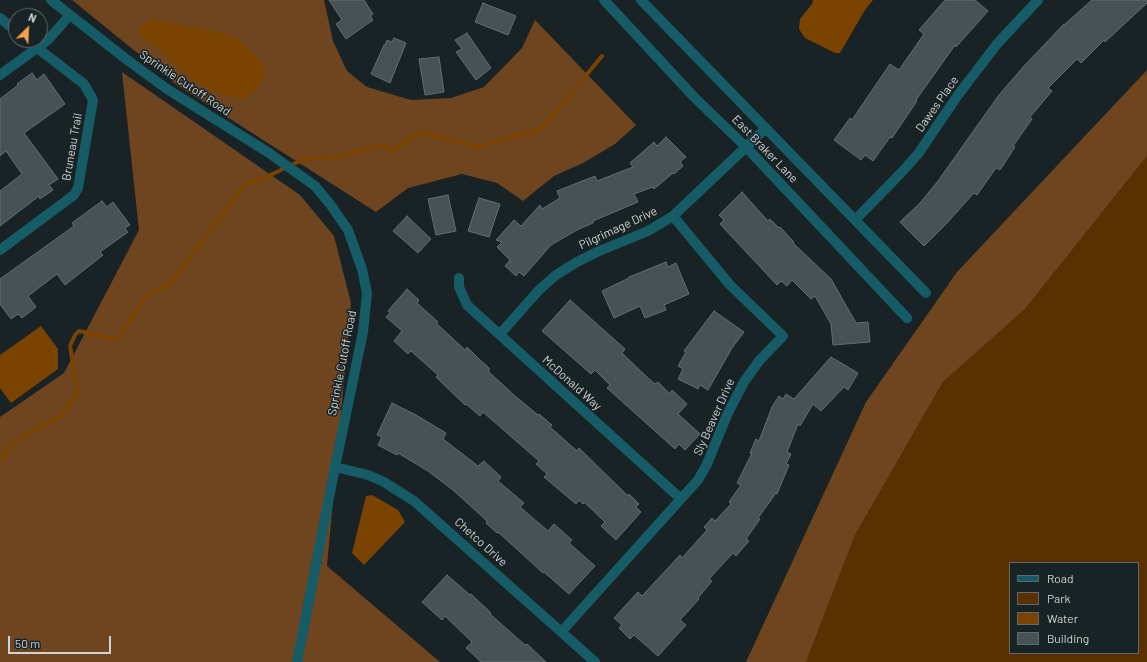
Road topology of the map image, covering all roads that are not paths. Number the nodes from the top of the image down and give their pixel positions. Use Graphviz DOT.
graph roads {
  1 [pos="51,0"];
  2 [pos="604,0"];
  3 [pos="641,0"];
  4 [pos="1038,0"];
  5 [pos="70,15"];
  6 [pos="0,18"];
  7 [pos="8,24"];
  8 [pos="48,40"];
  9 [pos="37,48"];
  10 [pos="0,75"];
  11 [pos="765,129"];
  12 [pos="746,147"];
  13 [pos="673,216"];
  14 [pos="855,220"];
  15 [pos="0,250"];
  16 [pos="459,278"];
  17 [pos="926,293"];
  18 [pos="907,318"];
  19 [pos="500,334"];
  20 [pos="334,467"];
  21 [pos="681,500"];
  22 [pos="562,631"];
  23 [pos="297,662"];
  24 [pos="595,662"];
  1 -- 5 [label="street, Sprinkle Cutoff Road"];
  2 -- 12 [label="street, East Braker Lane"];
  3 -- 11 [label="street, East Braker Lane"];
  4 -- 14 [label="street, Dawes Place"];
  5 -- 8 [label="street"];
  5 -- 20 [label="street, Sprinkle Cutoff Road"];
  6 -- 7 [label="street"];
  9 -- 10 [label="street"];
  9 -- 15 [label="street, Bruneau Trail"];
  11 -- 12 [label="street, Pilgrimage Drive"];
  11 -- 14 [label="street, East Braker Lane"];
  12 -- 13 [label="street, Pilgrimage Drive"];
  12 -- 18 [label="street, East Braker Lane"];
  13 -- 19 [label="street, Pilgrimage Drive"];
  13 -- 21 [label="street, Sly Beaver Drive"];
  14 -- 17 [label="street, East Braker Lane"];
  16 -- 19 [label="street, McDonald Way"];
  19 -- 21 [label="street, McDonald Way"];
  20 -- 22 [label="street, Chetco Drive"];
  20 -- 23 [label="street, Sprinkle Cutoff Road"];
  21 -- 22 [label="street, Sly Beaver Drive"];
  22 -- 24 [label="street, Chetco Drive"];
}
